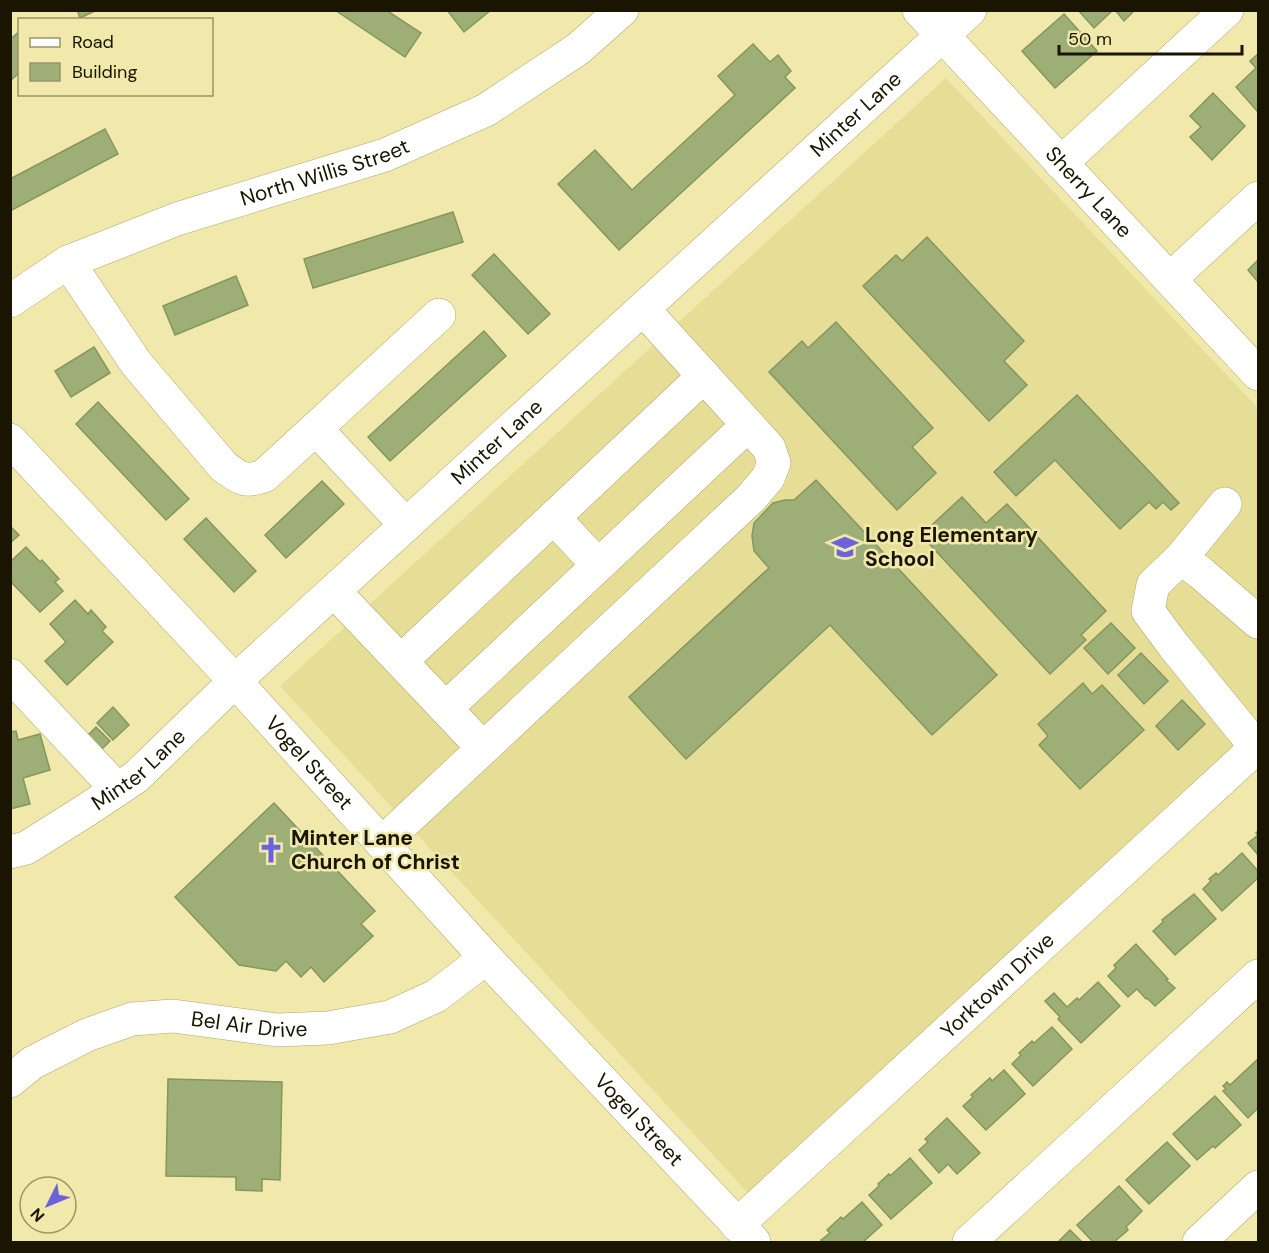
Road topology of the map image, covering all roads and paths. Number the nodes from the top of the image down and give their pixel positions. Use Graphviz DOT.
graph roads {
  1 [pos="622,10"];
  2 [pos="919,10"];
  3 [pos="970,10"];
  4 [pos="1227,10"];
  5 [pos="942,36"];
  6 [pos="1061,163"];
  7 [pos="1258,198"];
  8 [pos="68,262"];
  9 [pos="1170,279"];
  10 [pos="10,301"];
  11 [pos="643,309"];
  12 [pos="439,315"];
  13 [pos="1258,374"];
  14 [pos="704,376"];
  15 [pos="748,425"];
  16 [pos="316,429"];
  17 [pos="10,441"];
  18 [pos="1225,504"];
  19 [pos="554,518"];
  20 [pos="406,525"];
  21 [pos="1181,558"];
  22 [pos="598,565"];
  23 [pos="334,591"];
  24 [pos="1258,622"];
  25 [pos="401,661"];
  26 [pos="10,675"];
  27 [pos="235,681"];
  28 [pos="446,708"];
  29 [pos="1258,747"];
  30 [pos="483,748"];
  31 [pos="117,789"];
  32 [pos="381,843"];
  33 [pos="10,852"];
  34 [pos="486,958"];
  35 [pos="1258,976"];
  36 [pos="10,1081"];
  37 [pos="1258,1187"];
  38 [pos="745,1234"];
  39 [pos="969,1242"];
  40 [pos="1199,1242"];
  1 -- 8 [label="street, North Willis Street"];
  2 -- 5 [label="street, Sherry Lane"];
  3 -- 5 [label="street, Minter Lane"];
  4 -- 6 [label="street"];
  5 -- 6 [label="street, Sherry Lane"];
  5 -- 11 [label="street, Minter Lane"];
  6 -- 9 [label="street, Sherry Lane"];
  7 -- 9 [label="street"];
  8 -- 10 [label="street, North Willis Street"];
  8 -- 16 [label="street"];
  9 -- 13 [label="street, Sherry Lane"];
  11 -- 14 [label="street"];
  11 -- 20 [label="street, Minter Lane"];
  12 -- 16 [label="street"];
  14 -- 15 [label="street"];
  14 -- 19 [label="street"];
  15 -- 22 [label="street"];
  15 -- 30 [label="street"];
  16 -- 20 [label="street"];
  17 -- 27 [label="street, Vogel Street"];
  18 -- 21 [label="street"];
  19 -- 22 [label="street"];
  19 -- 25 [label="street"];
  20 -- 23 [label="street, Minter Lane"];
  21 -- 24 [label="street"];
  21 -- 29 [label="street"];
  22 -- 28 [label="street"];
  23 -- 25 [label="street"];
  23 -- 27 [label="street, Minter Lane"];
  25 -- 28 [label="street"];
  26 -- 31 [label="street"];
  27 -- 31 [label="street, Minter Lane"];
  27 -- 32 [label="street, Vogel Street"];
  28 -- 30 [label="street"];
  29 -- 38 [label="street, Yorktown Drive"];
  30 -- 32 [label="street"];
  31 -- 33 [label="street, Minter Lane"];
  32 -- 34 [label="street, Vogel Street"];
  34 -- 36 [label="street, Bel Air Drive"];
  34 -- 38 [label="street, Vogel Street"];
  35 -- 39 [label="street"];
  37 -- 40 [label="street"];
}
